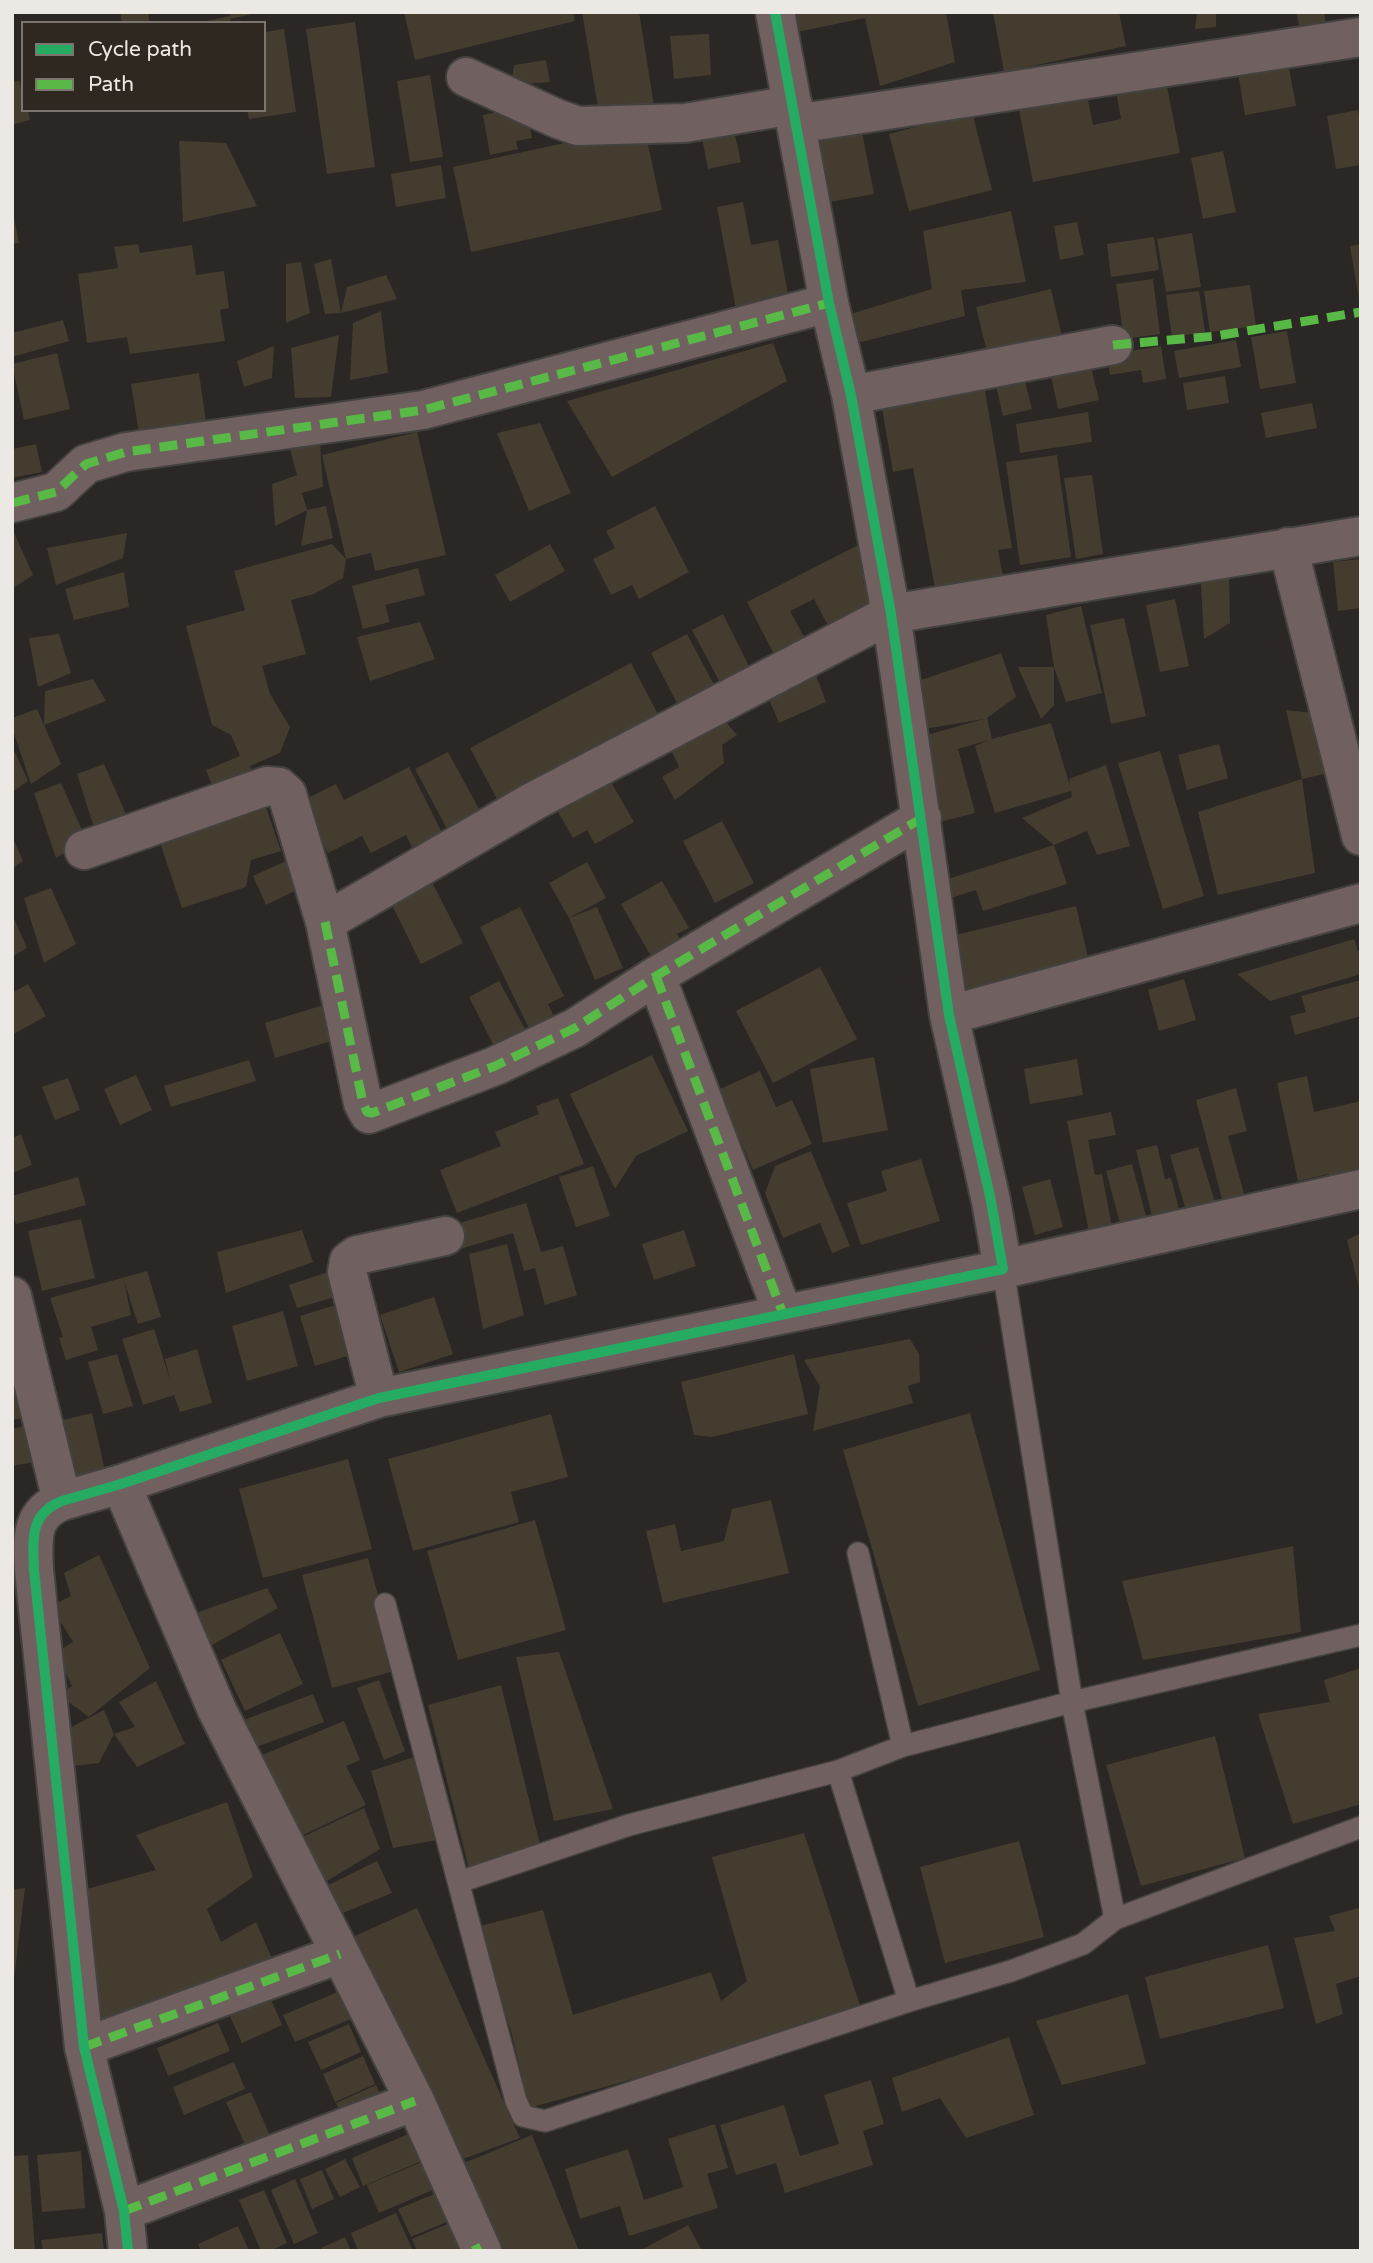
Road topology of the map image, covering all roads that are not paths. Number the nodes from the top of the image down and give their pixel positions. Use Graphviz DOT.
graph roads {
  1 [pos="775,12"];
  2 [pos="1361,37"];
  3 [pos="466,78"];
  4 [pos="794,115"];
  5 [pos="829,303"];
  6 [pos="1113,345"];
  7 [pos="851,395"];
  8 [pos="12,503"];
  9 [pos="1361,536"];
  10 [pos="1287,547"];
  11 [pos="891,614"];
  12 [pos="922,818"];
  13 [pos="1361,836"];
  14 [pos="84,850"];
  15 [pos="1361,903"];
  16 [pos="325,922"];
  17 [pos="656,976"];
  18 [pos="949,1015"];
  19 [pos="1361,1189"];
  20 [pos="445,1236"];
  21 [pos="1003,1269"];
  22 [pos="12,1296"];
  23 [pos="783,1314"];
  24 [pos="379,1398"];
  25 [pos="121,1484"];
  26 [pos="62,1501"];
  27 [pos="858,1553"];
  28 [pos="385,1604"];
  29 [pos="1361,1635"];
  30 [pos="1072,1702"];
  31 [pos="904,1746"];
  32 [pos="838,1771"];
  33 [pos="1361,1828"];
  34 [pos="459,1882"];
  35 [pos="1115,1919"];
  36 [pos="340,1954"];
  37 [pos="909,2001"];
  38 [pos="84,2047"];
  39 [pos="415,2101"];
  40 [pos="124,2211"];
  41 [pos="478,2250"];
  42 [pos="128,2251"];
  1 -- 4 [label="street"];
  2 -- 4 [label="street"];
  3 -- 4 [label="street"];
  4 -- 5 [label="street"];
  5 -- 7 [label="street"];
  5 -- 8 [label="street"];
  6 -- 7 [label="street"];
  7 -- 11 [label="street"];
  9 -- 10 [label="street"];
  10 -- 11 [label="street"];
  10 -- 13 [label="street"];
  11 -- 12 [label="street"];
  11 -- 16 [label="street"];
  12 -- 17 [label="street"];
  12 -- 18 [label="street"];
  14 -- 16 [label="street"];
  15 -- 18 [label="street"];
  16 -- 17 [label="street"];
  17 -- 23 [label="street"];
  18 -- 21 [label="street"];
  19 -- 21 [label="street"];
  20 -- 24 [label="street"];
  21 -- 23 [label="street"];
  21 -- 30 [label="lane"];
  22 -- 26 [label="street"];
  23 -- 24 [label="street"];
  24 -- 25 [label="street"];
  25 -- 26 [label="street"];
  25 -- 36 [label="street"];
  26 -- 38 [label="street"];
  27 -- 31 [label="lane"];
  28 -- 34 [label="lane"];
  29 -- 30 [label="lane"];
  30 -- 31 [label="lane"];
  30 -- 35 [label="lane"];
  31 -- 32 [label="lane"];
  32 -- 34 [label="lane"];
  32 -- 37 [label="lane"];
  33 -- 35 [label="lane"];
  34 -- 37 [label="lane"];
  35 -- 37 [label="lane"];
  36 -- 38 [label="street"];
  36 -- 39 [label="street"];
  38 -- 40 [label="street"];
  39 -- 40 [label="street"];
  39 -- 41 [label="street"];
  40 -- 42 [label="street"];
}
